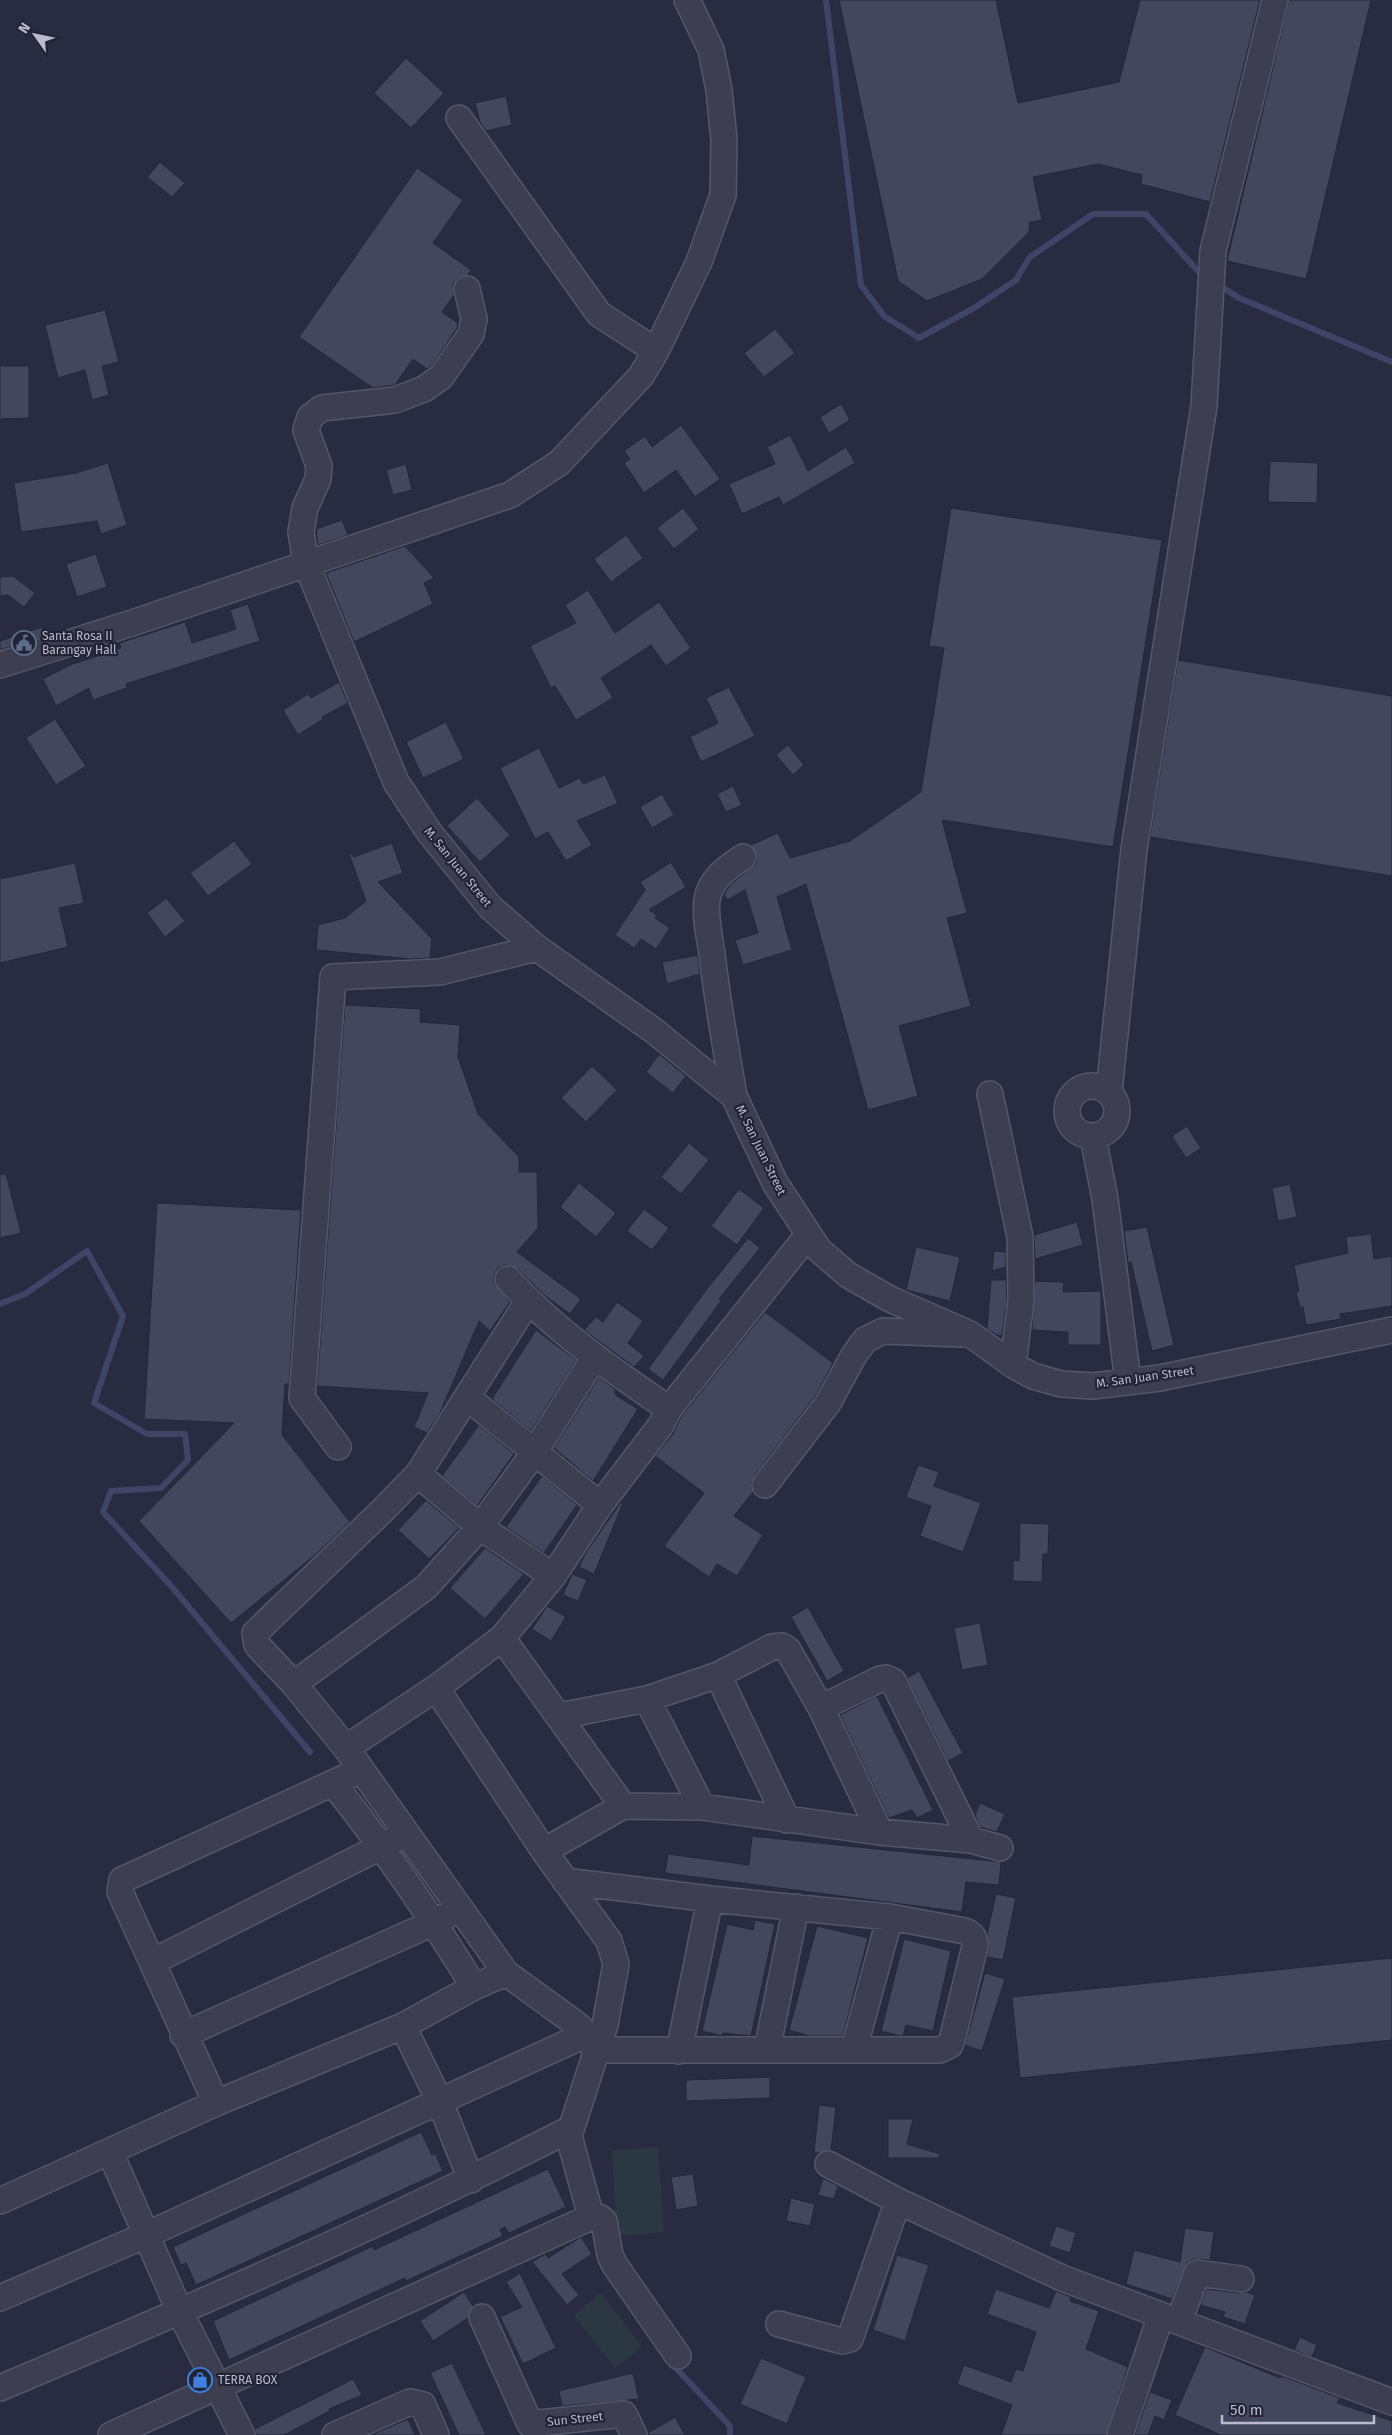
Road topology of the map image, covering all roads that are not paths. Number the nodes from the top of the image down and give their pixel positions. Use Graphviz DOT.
graph roads {
  1 [pos="687,0"];
  2 [pos="1275,0"];
  3 [pos="460,118"];
  4 [pos="467,289"];
  5 [pos="656,352"];
  6 [pos="306,564"];
  7 [pos="0,665"];
  8 [pos="742,857"];
  9 [pos="537,948"];
  10 [pos="1109,1092"];
  11 [pos="990,1094"];
  12 [pos="734,1096"];
  13 [pos="1093,1137"];
  14 [pos="808,1235"];
  15 [pos="508,1279"];
  16 [pos="528,1301"];
  17 [pos="1392,1330"];
  18 [pos="970,1334"];
  19 [pos="594,1358"];
  20 [pos="1013,1365"];
  21 [pos="1128,1382"];
  22 [pos="468,1398"];
  23 [pos="669,1409"];
  24 [pos="338,1447"];
  25 [pos="534,1453"];
  26 [pos="418,1474"];
  27 [pos="765,1485"];
  28 [pos="600,1505"];
  29 [pos="480,1527"];
  30 [pos="553,1576"];
  31 [pos="502,1638"];
  32 [pos="718,1675"];
  33 [pos="294,1684"];
  34 [pos="436,1688"];
  35 [pos="647,1699"];
  36 [pos="822,1708"];
  37 [pos="559,1716"];
  38 [pos="346,1748"];
  39 [pos="361,1770"];
  40 [pos="333,1784"];
  41 [pos="623,1806"];
  42 [pos="702,1807"];
  43 [pos="787,1820"];
  44 [pos="880,1832"];
  45 [pos="406,1834"];
  46 [pos="971,1840"];
  47 [pos="382,1845"];
  48 [pos="1000,1848"];
  49 [pos="544,1851"];
  50 [pos="565,1881"];
  51 [pos="710,1899"];
  52 [pos="796,1907"];
  53 [pos="459,1909"];
  54 [pos="890,1917"];
  55 [pos="435,1922"];
  56 [pos="152,1962"];
  57 [pos="506,1973"];
  58 [pos="474,1987"];
  59 [pos="403,2026"];
  60 [pos="183,2035"];
  61 [pos="590,2042"];
  62 [pos="854,2049"];
  63 [pos="767,2050"];
  64 [pos="679,2051"];
  65 [pos="440,2102"];
  66 [pos="216,2104"];
  67 [pos="570,2129"];
  68 [pos="110,2152"];
  69 [pos="828,2164"];
  70 [pos="471,2180"];
  71 [pos="898,2200"];
  72 [pos="0,2201"];
  73 [pos="590,2217"];
  74 [pos="146,2235"];
  75 [pos="1241,2279"];
  76 [pos="0,2298"];
  77 [pos="180,2312"];
  78 [pos="482,2317"];
  79 [pos="1170,2318"];
  80 [pos="779,2324"];
  81 [pos="678,2356"];
  82 [pos="0,2388"];
  83 [pos="218,2388"];
  84 [pos="1392,2402"];
  85 [pos="338,2434"];
  86 [pos="111,2435"];
  87 [pos="242,2435"];
  88 [pos="436,2435"];
  89 [pos="634,2435"];
  90 [pos="1120,2435"];
  1 -- 5 [label="street"];
  2 -- 10 [label="street"];
  3 -- 5 [label="street"];
  4 -- 6 [label="street, M. San Juan Street"];
  5 -- 6 [label="street"];
  6 -- 7 [label="street"];
  6 -- 9 [label="street, M. San Juan Street"];
  8 -- 12 [label="street"];
  9 -- 12 [label="street, M. San Juan Street"];
  9 -- 24 [label="street"];
  10 -- 13 [label="street"];
  10 -- 13 [label="street"];
  11 -- 20 [label="street"];
  12 -- 14 [label="street, M. San Juan Street"];
  13 -- 21 [label="street"];
  14 -- 18 [label="street, M. San Juan Street"];
  14 -- 23 [label="street"];
  15 -- 16 [label="street"];
  16 -- 19 [label="street"];
  16 -- 22 [label="street"];
  17 -- 21 [label="street, M. San Juan Street"];
  18 -- 20 [label="street, M. San Juan Street"];
  18 -- 27 [label="street"];
  19 -- 23 [label="street"];
  19 -- 25 [label="street"];
  20 -- 21 [label="street, M. San Juan Street"];
  22 -- 25 [label="street"];
  22 -- 26 [label="street"];
  23 -- 28 [label="street"];
  25 -- 28 [label="street"];
  25 -- 29 [label="street"];
  26 -- 29 [label="street"];
  26 -- 33 [label="street"];
  28 -- 30 [label="street"];
  29 -- 30 [label="street"];
  29 -- 33 [label="street"];
  30 -- 31 [label="street"];
  31 -- 34 [label="street"];
  31 -- 37 [label="street"];
  32 -- 35 [label="street"];
  32 -- 36 [label="street"];
  32 -- 43 [label="street"];
  33 -- 38 [label="street"];
  34 -- 38 [label="street"];
  34 -- 49 [label="street"];
  35 -- 37 [label="street"];
  35 -- 42 [label="street"];
  36 -- 44 [label="street"];
  36 -- 46 [label="street"];
  37 -- 41 [label="street"];
  38 -- 39 [label="street"];
  39 -- 40 [label="street"];
  39 -- 45 [label="street"];
  40 -- 47 [label="street"];
  40 -- 56 [label="street"];
  41 -- 42 [label="street"];
  41 -- 49 [label="street"];
  42 -- 43 [label="street"];
  43 -- 44 [label="street"];
  44 -- 46 [label="street"];
  45 -- 47 [label="street"];
  45 -- 53 [label="street"];
  46 -- 48 [label="street"];
  47 -- 55 [label="street"];
  47 -- 56 [label="street"];
  49 -- 50 [label="street"];
  50 -- 51 [label="street"];
  50 -- 61 [label="street"];
  51 -- 52 [label="street"];
  51 -- 64 [label="street"];
  52 -- 54 [label="street"];
  52 -- 63 [label="street"];
  53 -- 55 [label="street"];
  53 -- 57 [label="street"];
  54 -- 62 [label="street"];
  54 -- 62 [label="street"];
  55 -- 58 [label="street"];
  55 -- 60 [label="street"];
  56 -- 60 [label="street"];
  57 -- 58 [label="street"];
  57 -- 61 [label="street"];
  58 -- 59 [label="street"];
  59 -- 65 [label="street"];
  59 -- 66 [label="street"];
  60 -- 66 [label="street"];
  61 -- 64 [label="street"];
  61 -- 65 [label="street"];
  61 -- 67 [label="street"];
  62 -- 63 [label="street"];
  63 -- 64 [label="street"];
  65 -- 70 [label="street"];
  65 -- 74 [label="street"];
  66 -- 68 [label="street"];
  67 -- 70 [label="street"];
  67 -- 73 [label="street"];
  68 -- 72 [label="street"];
  68 -- 74 [label="street"];
  69 -- 71 [label="street"];
  70 -- 77 [label="street"];
  71 -- 79 [label="street"];
  71 -- 80 [label="street"];
  73 -- 81 [label="street"];
  73 -- 83 [label="street"];
  74 -- 76 [label="street"];
  74 -- 77 [label="street"];
  75 -- 79 [label="street"];
  77 -- 82 [label="street"];
  77 -- 83 [label="street"];
  78 -- 89 [label="street, Sun Street"];
  79 -- 84 [label="street"];
  79 -- 90 [label="street"];
  83 -- 86 [label="street"];
  83 -- 87 [label="street"];
  85 -- 88 [label="street"];
}
